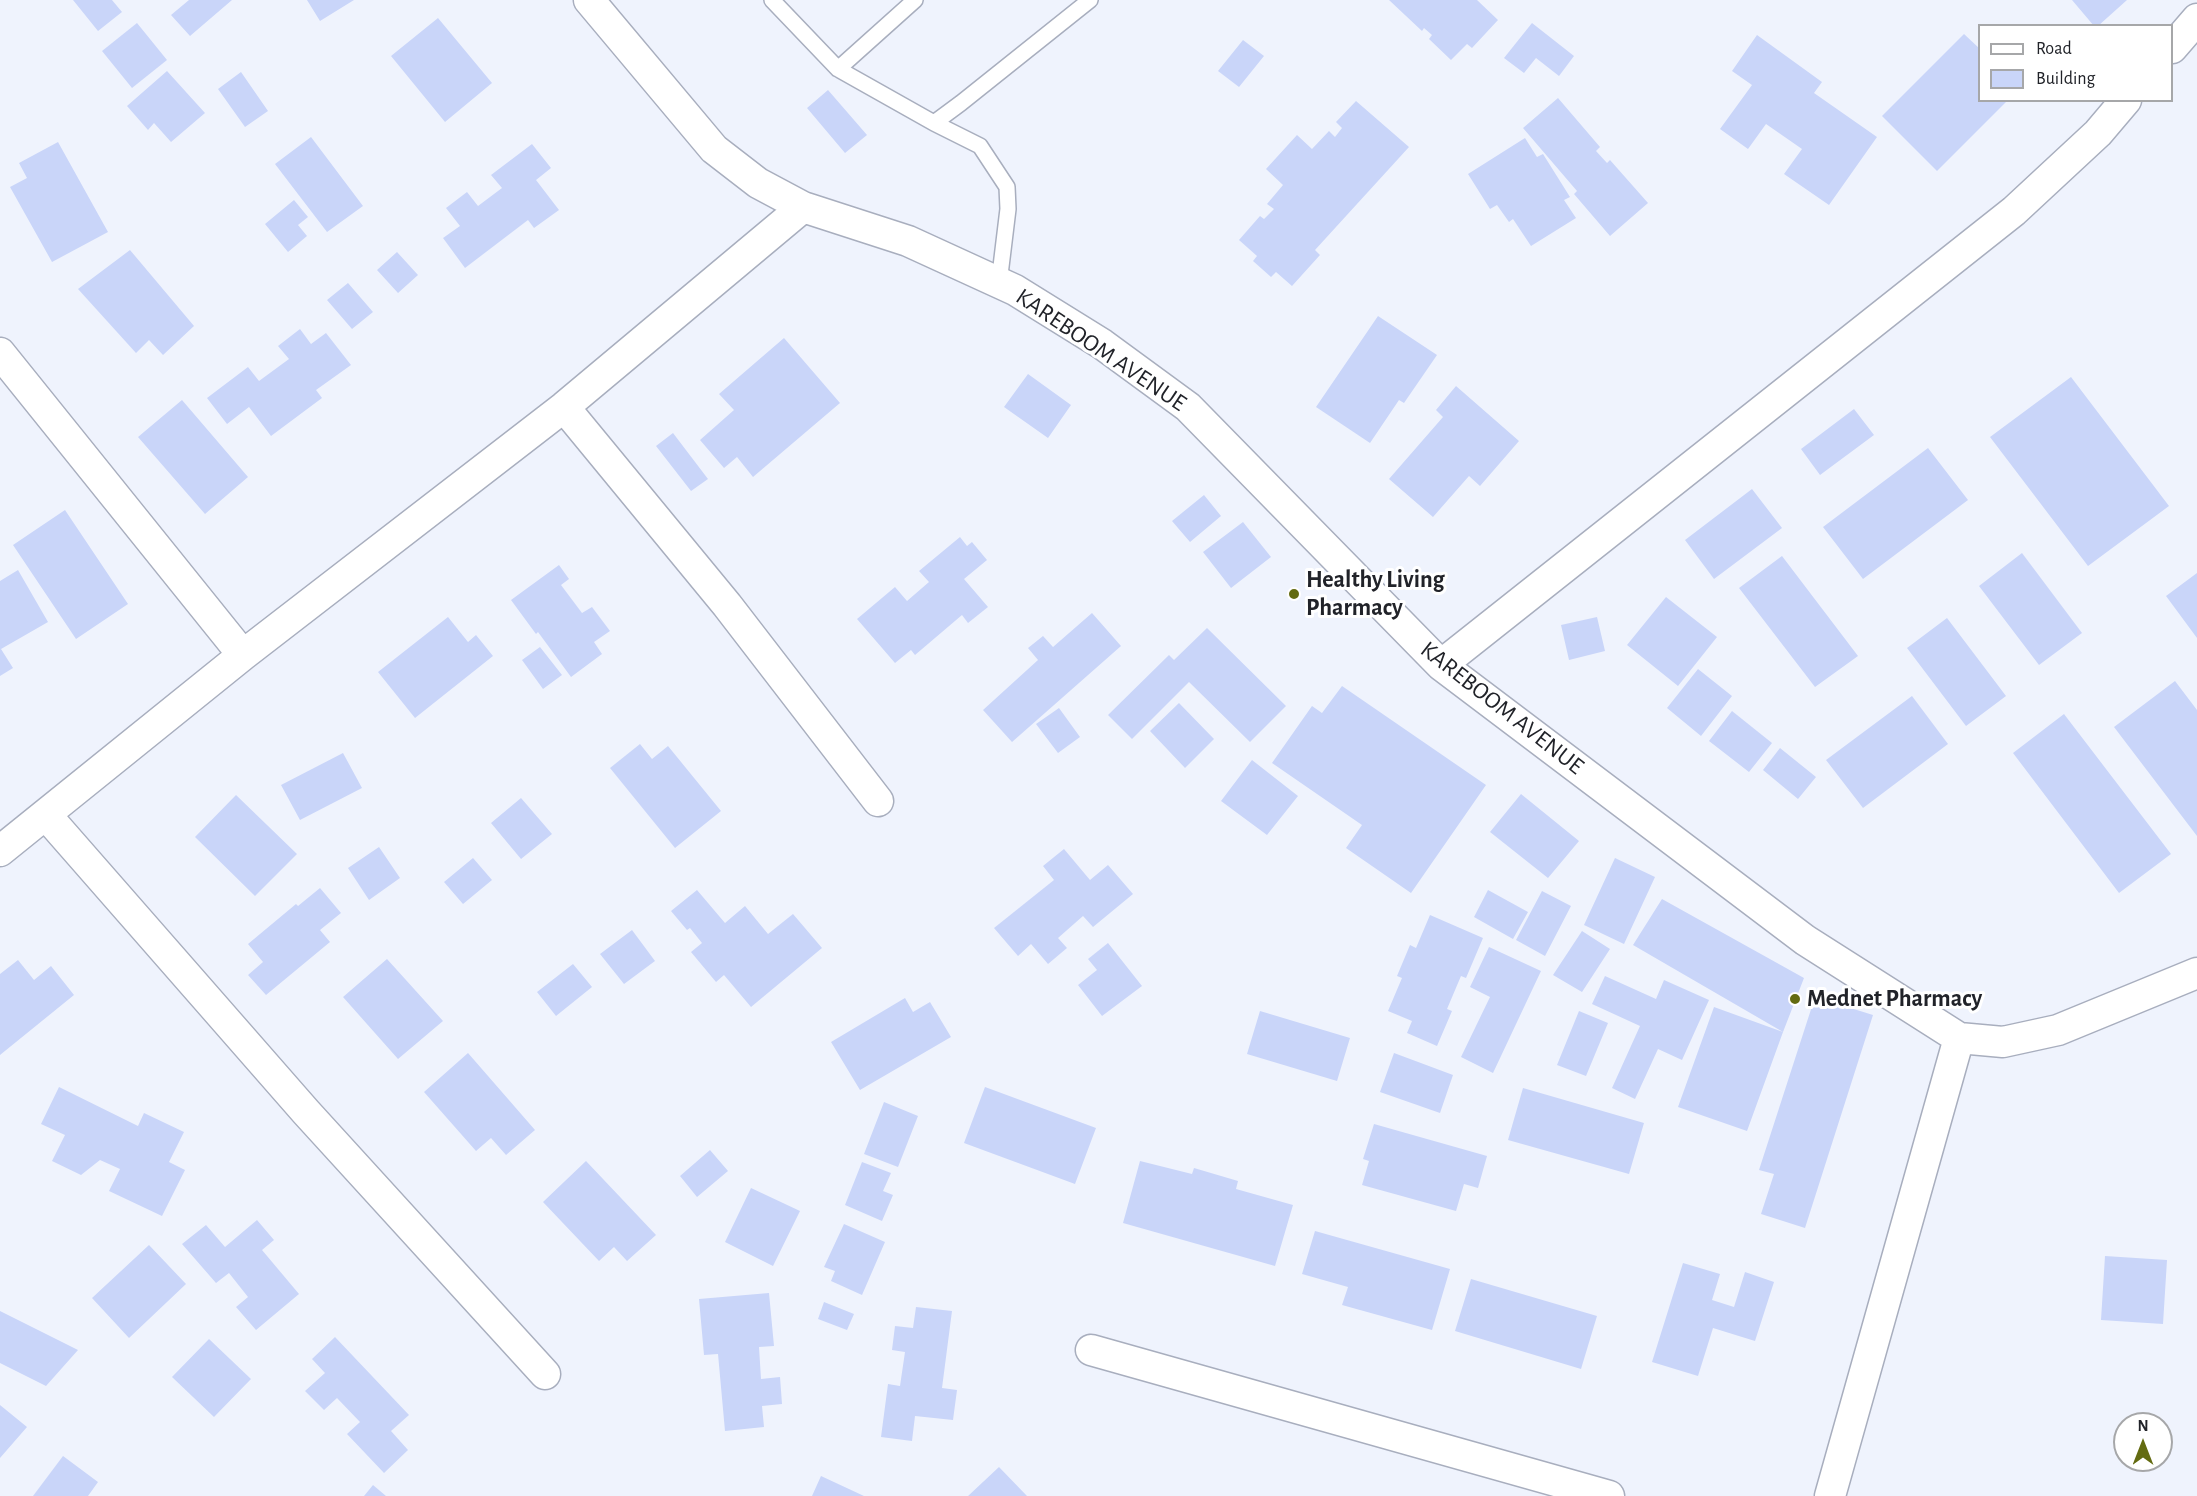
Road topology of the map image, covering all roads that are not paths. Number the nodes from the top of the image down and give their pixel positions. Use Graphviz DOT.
graph roads {
  1 [pos="589,0"];
  2 [pos="772,0"];
  3 [pos="915,0"];
  4 [pos="1090,0"];
  5 [pos="2197,19"];
  6 [pos="2173,47"];
  7 [pos="838,69"];
  8 [pos="2124,102"];
  9 [pos="934,123"];
  10 [pos="803,207"];
  11 [pos="999,283"];
  12 [pos="0,353"];
  13 [pos="564,407"];
  14 [pos="243,655"];
  15 [pos="1441,665"];
  16 [pos="878,801"];
  17 [pos="46,815"];
  18 [pos="0,851"];
  19 [pos="2197,973"];
  20 [pos="1959,1038"];
  21 [pos="1091,1350"];
  22 [pos="545,1374"];
  23 [pos="1608,1496"];
  24 [pos="1830,1496"];
  1 -- 10 [label="street, KAREBOOM AVENUE"];
  2 -- 7 [label="lane"];
  3 -- 7 [label="lane"];
  4 -- 9 [label="lane"];
  5 -- 6 [label="street"];
  7 -- 9 [label="lane"];
  8 -- 15 [label="street"];
  9 -- 11 [label="lane"];
  10 -- 11 [label="street, KAREBOOM AVENUE"];
  10 -- 13 [label="street"];
  11 -- 15 [label="street, KAREBOOM AVENUE"];
  12 -- 14 [label="street"];
  13 -- 14 [label="street"];
  13 -- 16 [label="street"];
  14 -- 17 [label="street"];
  15 -- 20 [label="street, KAREBOOM AVENUE"];
  17 -- 18 [label="street"];
  17 -- 22 [label="street"];
  19 -- 20 [label="street, KAREBOOM AVENUE"];
  20 -- 24 [label="street"];
  21 -- 23 [label="street"];
}
